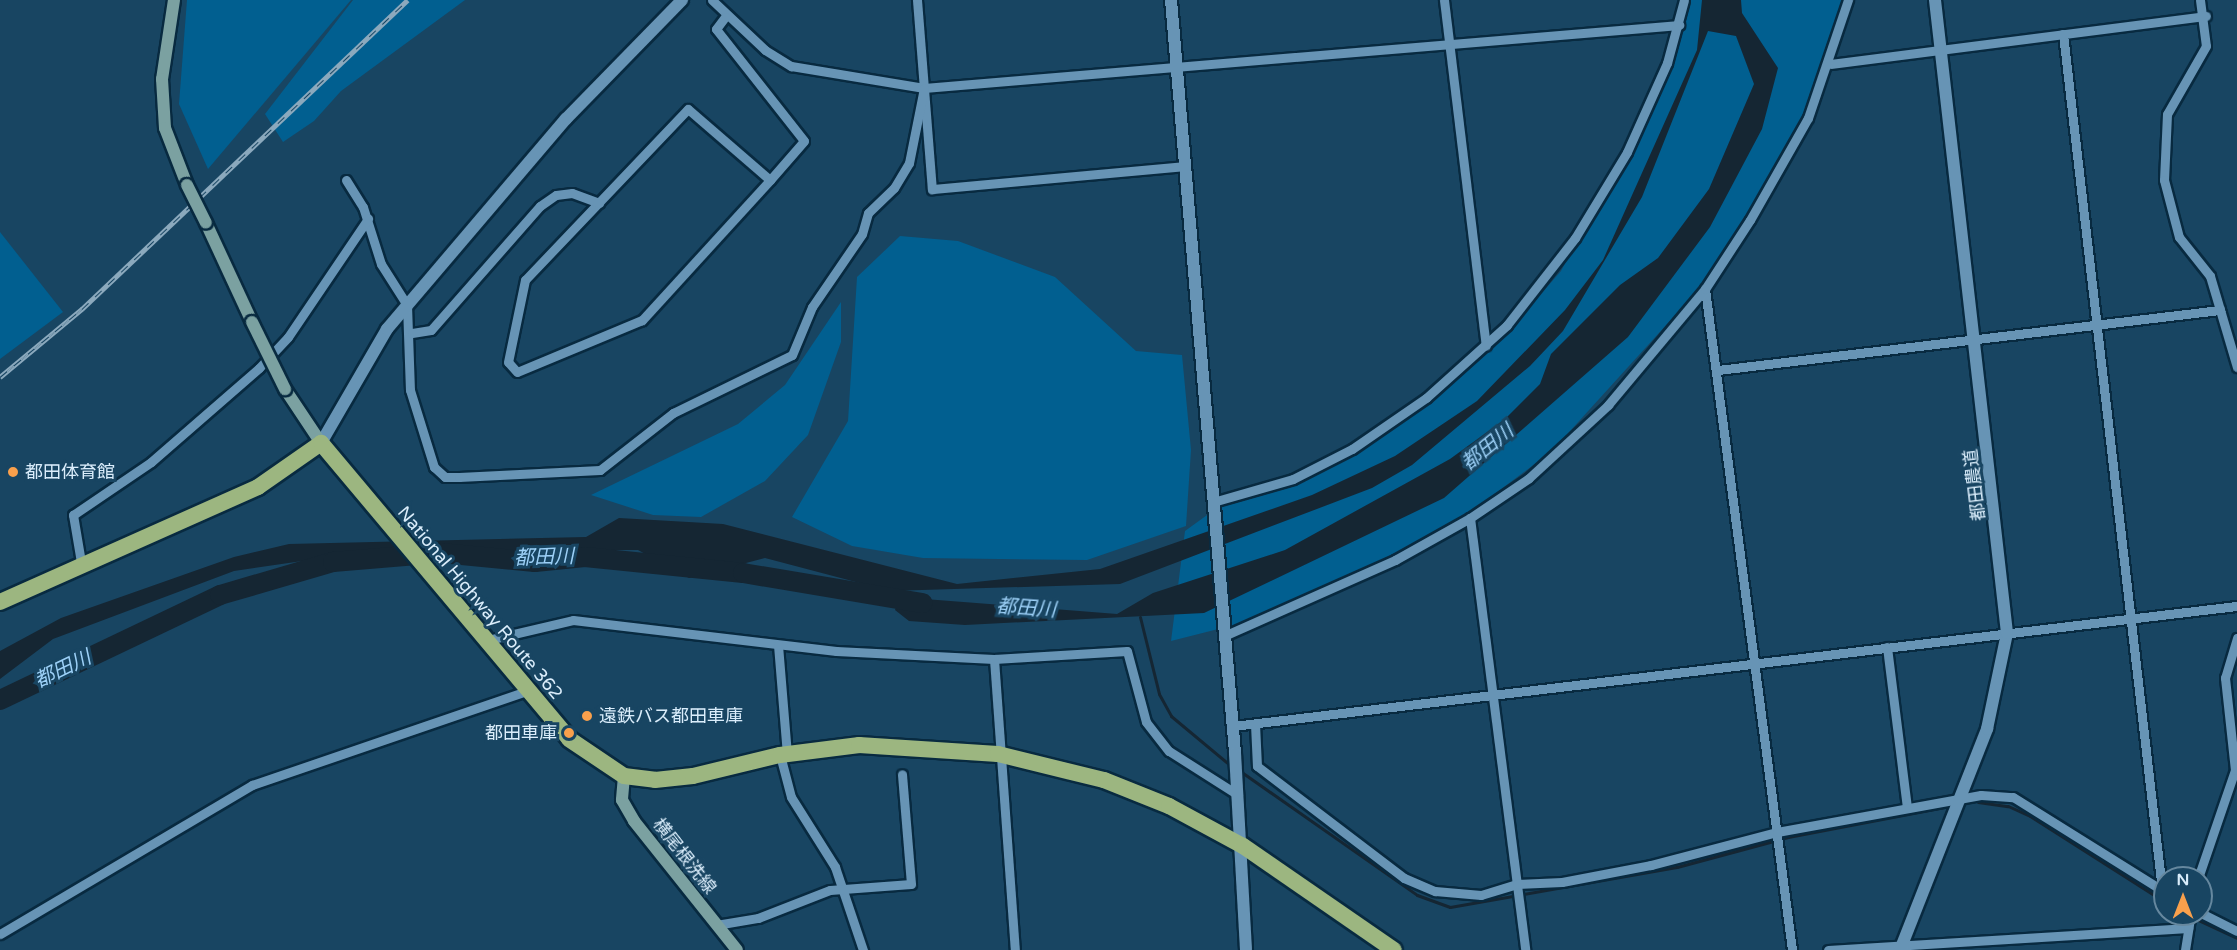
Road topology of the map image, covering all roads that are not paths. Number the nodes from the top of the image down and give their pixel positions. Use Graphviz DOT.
graph roads {
  1 [pos="174,0"];
  2 [pos="681,0"];
  3 [pos="712,0"];
  4 [pos="917,0"];
  5 [pos="1171,0"];
  6 [pos="1444,0"];
  7 [pos="1684,0"];
  8 [pos="1848,0"];
  9 [pos="1935,0"];
  10 [pos="2200,0"];
  11 [pos="2206,16"];
  12 [pos="725,17"];
  13 [pos="1679,25"];
  14 [pos="2063,34"];
  15 [pos="1448,43"];
  16 [pos="1941,49"];
  17 [pos="1176,63"];
  18 [pos="1831,63"];
  19 [pos="924,88"];
  20 [pos="1184,166"];
  21 [pos="346,180"];
  22 [pos="770,180"];
  23 [pos="599,203"];
  24 [pos="368,219"];
  25 [pos="1705,289"];
  26 [pos="407,305"];
  27 [pos="2220,310"];
  28 [pos="2094,325"];
  29 [pos="412,333"];
  30 [pos="1977,339"];
  31 [pos="1486,345"];
  32 [pos="2237,367"];
  33 [pos="1718,370"];
  34 [pos="321,443"];
  35 [pos="1213,502"];
  36 [pos="1470,518"];
  37 [pos="81,568"];
  38 [pos="0,602"];
  39 [pos="2237,606"];
  40 [pos="2128,618"];
  41 [pos="1225,631"];
  42 [pos="2007,633"];
  43 [pos="2237,638"];
  44 [pos="488,640"];
  45 [pos="778,645"];
  46 [pos="1887,647"];
  47 [pos="994,659"];
  48 [pos="1756,663"];
  49 [pos="527,691"];
  50 [pos="1493,696"];
  51 [pos="1255,724"];
  52 [pos="1233,726"];
  53 [pos="783,754"];
  54 [pos="998,754"];
  55 [pos="902,774"];
  56 [pos="624,776"];
  57 [pos="1237,788"];
  58 [pos="1963,798"];
  59 [pos="1907,808"];
  60 [pos="1777,833"];
  61 [pos="1243,846"];
  62 [pos="2160,866"];
  63 [pos="2202,866"];
  64 [pos="2153,884"];
  65 [pos="1517,886"];
  66 [pos="843,888"];
  67 [pos="2213,919"];
  68 [pos="2153,924"];
  69 [pos="716,925"];
  70 [pos="2188,926"];
  71 [pos="2237,931"];
  72 [pos="0,934"];
  73 [pos="1902,946"];
  74 [pos="737,950"];
  75 [pos="863,950"];
  76 [pos="1016,950"];
  77 [pos="1246,950"];
  78 [pos="1394,950"];
  79 [pos="1525,950"];
  80 [pos="1792,950"];
  81 [pos="1828,950"];
  82 [pos="2185,950"];
  1 -- 34 [label="main road, bridge"];
  2 -- 26 [label="street"];
  3 -- 12 [label="street"];
  4 -- 19 [label="street"];
  5 -- 17 [label="street"];
  6 -- 15 [label="street"];
  7 -- 13 [label="street"];
  8 -- 18 [label="street"];
  9 -- 16 [label="street, 都田農道"];
  10 -- 11 [label="street"];
  11 -- 14 [label="street"];
  11 -- 27 [label="street"];
  12 -- 19 [label="street"];
  12 -- 22 [label="street"];
  13 -- 15 [label="street"];
  13 -- 31 [label="street"];
  14 -- 16 [label="street"];
  14 -- 28 [label="street"];
  15 -- 17 [label="street"];
  15 -- 31 [label="street"];
  16 -- 18 [label="street"];
  16 -- 30 [label="street, 都田農道"];
  17 -- 19 [label="street"];
  17 -- 20 [label="street"];
  18 -- 25 [label="street"];
  19 -- 20 [label="street"];
  19 -- 29 [label="street"];
  20 -- 35 [label="street"];
  21 -- 24 [label="street"];
  22 -- 23 [label="street"];
  22 -- 23 [label="street"];
  23 -- 29 [label="street"];
  24 -- 26 [label="street"];
  24 -- 37 [label="street"];
  25 -- 33 [label="street"];
  25 -- 36 [label="street"];
  26 -- 29 [label="street"];
  26 -- 34 [label="street"];
  27 -- 28 [label="street"];
  27 -- 32 [label="street"];
  28 -- 30 [label="street"];
  28 -- 40 [label="street"];
  30 -- 33 [label="street"];
  30 -- 42 [label="street, 都田農道"];
  31 -- 35 [label="street"];
  33 -- 48 [label="street"];
  34 -- 37 [label="highway"];
  34 -- 44 [label="highway, National Highway Route 362"];
  35 -- 41 [label="street"];
  36 -- 41 [label="street"];
  36 -- 50 [label="street"];
  37 -- 38 [label="highway"];
  39 -- 40 [label="street"];
  40 -- 42 [label="street"];
  40 -- 62 [label="street"];
  41 -- 52 [label="street"];
  42 -- 46 [label="street"];
  42 -- 58 [label="street, 都田農道"];
  43 -- 63 [label="street"];
  44 -- 45 [label="street"];
  44 -- 49 [label="highway, National Highway Route 362"];
  45 -- 47 [label="street"];
  45 -- 53 [label="street"];
  46 -- 48 [label="street"];
  46 -- 59 [label="street"];
  47 -- 54 [label="street"];
  47 -- 57 [label="street"];
  48 -- 50 [label="street"];
  48 -- 60 [label="street"];
  49 -- 56 [label="highway, National Highway Route 362"];
  49 -- 72 [label="street"];
  50 -- 51 [label="street"];
  50 -- 65 [label="street"];
  51 -- 52 [label="street"];
  51 -- 65 [label="street"];
  52 -- 57 [label="street"];
  53 -- 54 [label="highway, National Highway Route 362"];
  53 -- 56 [label="highway, National Highway Route 362"];
  53 -- 66 [label="street"];
  54 -- 61 [label="highway, National Highway Route 362"];
  54 -- 76 [label="street"];
  55 -- 66 [label="street"];
  56 -- 69 [label="main road, 横尾根洗線"];
  57 -- 61 [label="street"];
  58 -- 59 [label="street"];
  58 -- 64 [label="street"];
  58 -- 73 [label="street, 都田農道"];
  59 -- 60 [label="street"];
  60 -- 65 [label="street"];
  60 -- 80 [label="street"];
  61 -- 77 [label="street"];
  61 -- 78 [label="highway, National Highway Route 362"];
  65 -- 79 [label="street"];
  66 -- 69 [label="street"];
  66 -- 75 [label="street"];
  67 -- 71 [label="street"];
  68 -- 73 [label="street"];
  69 -- 74 [label="main road, 横尾根洗線"];
  70 -- 82 [label="street"];
  73 -- 81 [label="street"];
}
